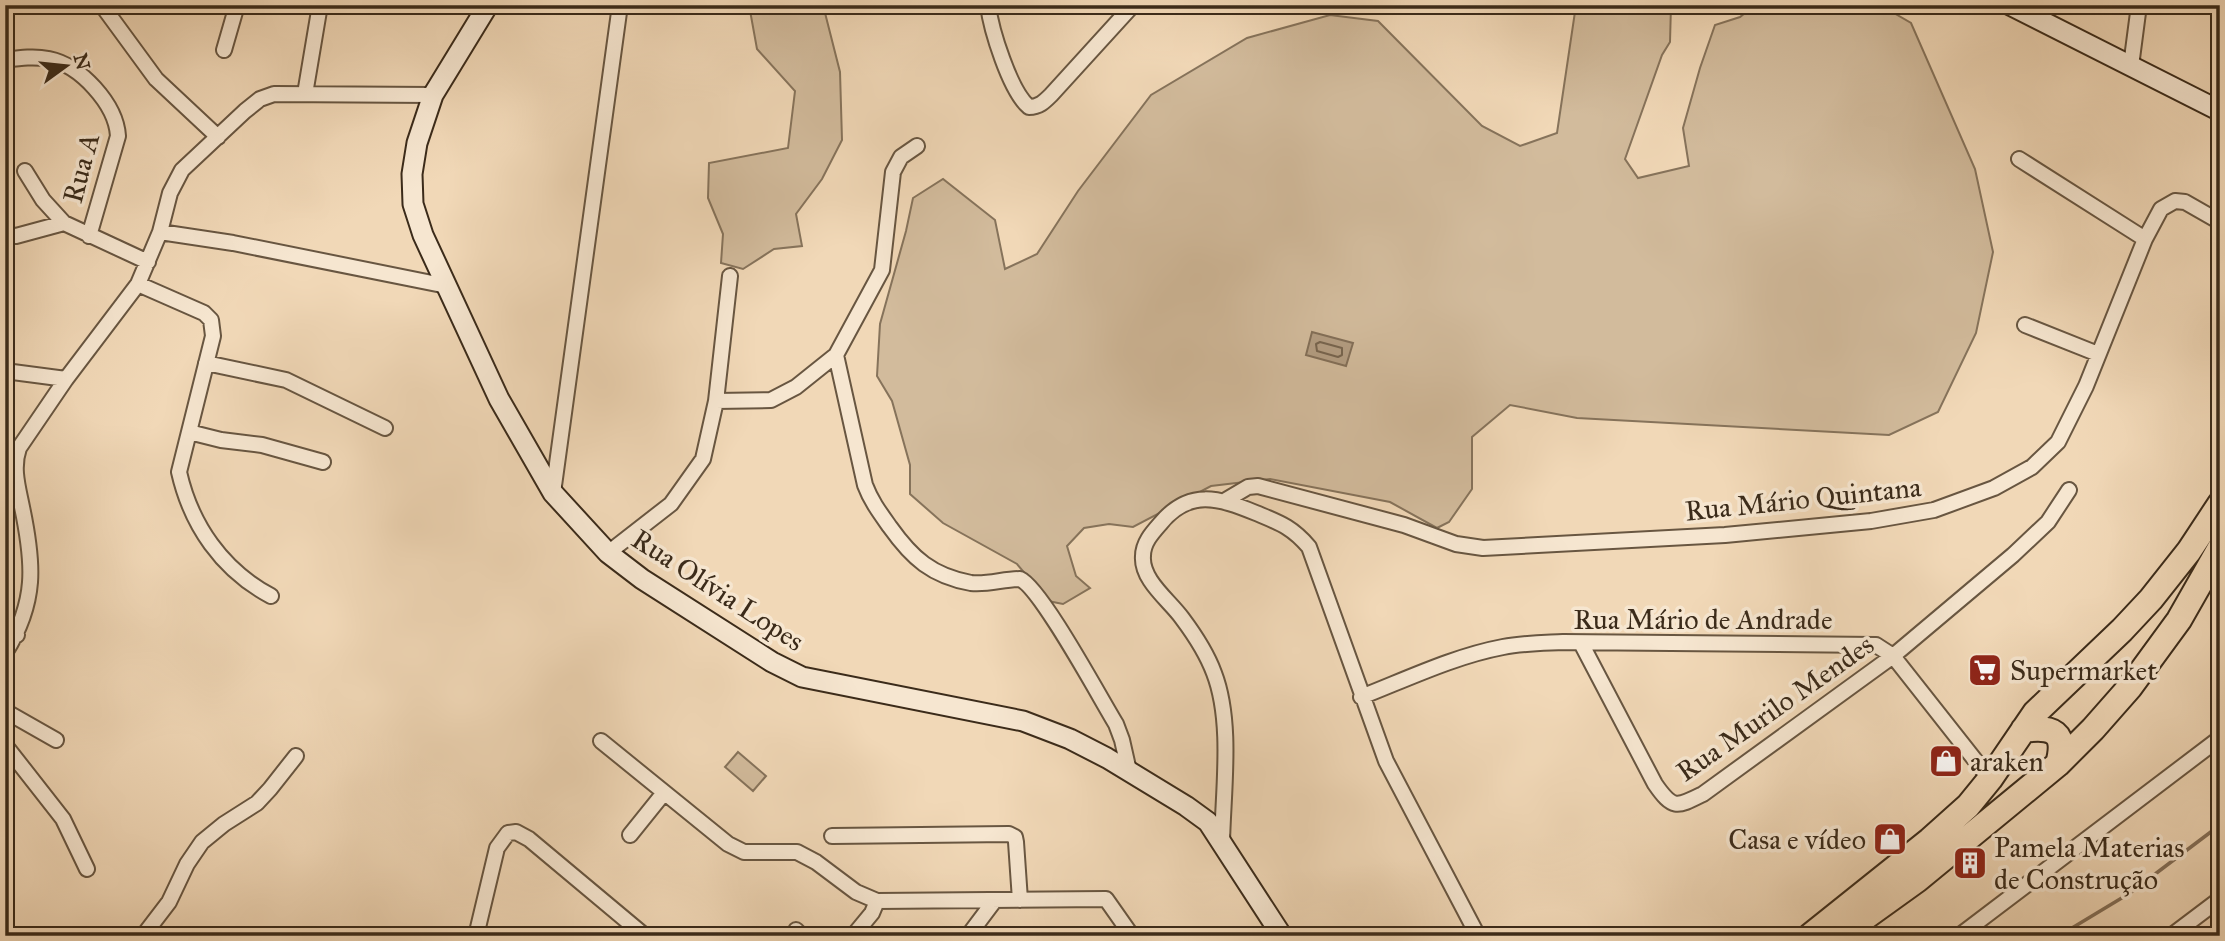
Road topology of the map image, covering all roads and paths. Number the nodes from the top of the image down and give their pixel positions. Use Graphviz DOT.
graph roads {
  1 [pos="237,5"];
  2 [pos="320,5"];
  3 [pos="488,5"];
  4 [pos="620,5"];
  5 [pos="988,5"];
  6 [pos="1133,5"];
  7 [pos="2010,5"];
  8 [pos="2139,5"];
  9 [pos="104,8"];
  10 [pos="224,50"];
  11 [pos="5,60"];
  12 [pos="2131,66"];
  13 [pos="305,94"];
  14 [pos="433,96"];
  15 [pos="2220,111"];
  16 [pos="218,137"];
  17 [pos="917,146"];
  18 [pos="2019,159"];
  19 [pos="25,171"];
  20 [pos="2220,222"];
  21 [pos="64,223"];
  22 [pos="160,232"];
  23 [pos="5,235"];
  24 [pos="89,236"];
  25 [pos="2145,239"];
  26 [pos="148,262"];
  27 [pos="730,276"];
  28 [pos="138,284"];
  29 [pos="447,286"];
  30 [pos="2025,325"];
  31 [pos="2098,354"];
  32 [pos="836,355"];
  33 [pos="206,363"];
  34 [pos="5,371"];
  35 [pos="66,379"];
  36 [pos="716,401"];
  37 [pos="386,428"];
  38 [pos="189,432"];
  39 [pos="323,462"];
  40 [pos="2068,490"];
  41 [pos="553,493"];
  42 [pos="1226,500"];
  43 [pos="2220,504"];
  44 [pos="2220,548"];
  45 [pos="608,553"];
  46 [pos="271,596"];
  47 [pos="5,625"];
  48 [pos="17,635"];
  49 [pos="1581,643"];
  50 [pos="5,653"];
  51 [pos="1893,656"];
  52 [pos="1361,697"];
  53 [pos="5,711"];
  54 [pos="2023,730"];
  55 [pos="2220,738"];
  56 [pos="56,740"];
  57 [pos="601,741"];
  58 [pos="5,745"];
  59 [pos="296,756"];
  60 [pos="2058,764"];
  61 [pos="1129,771"];
  62 [pos="1990,779"];
  63 [pos="663,794"];
  64 [pos="630,835"];
  65 [pos="832,836"];
  66 [pos="1222,843"];
  67 [pos="87,869"];
  68 [pos="2220,899"];
  69 [pos="995,900"];
  70 [pos="1020,900"];
  71 [pos="877,901"];
  72 [pos="1985,915"];
  73 [pos="620,916"];
  74 [pos="143,936"];
  75 [pos="476,936"];
  76 [pos="625,936"];
  77 [pos="645,936"];
  78 [pos="853,936"];
  79 [pos="968,936"];
  80 [pos="1132,936"];
  81 [pos="1282,936"];
  82 [pos="1478,936"];
  83 [pos="1810,936"];
  84 [pos="1839,936"];
  85 [pos="1959,936"];
  86 [pos="1979,936"];
  87 [pos="2171,936"];
  1 -- 10 [label="street"];
  2 -- 13 [label="street"];
  3 -- 14 [label="street, Rua Olívia Lopes"];
  4 -- 41 [label="street"];
  5 -- 6 [label="street"];
  7 -- 12 [label="street"];
  8 -- 12 [label="street"];
  9 -- 16 [label="street"];
  11 -- 24 [label="street, Rua A"];
  12 -- 15 [label="street"];
  13 -- 14 [label="street"];
  13 -- 16 [label="street"];
  14 -- 29 [label="street, Rua Olívia Lopes"];
  16 -- 22 [label="street"];
  17 -- 32 [label="street"];
  18 -- 25 [label="street"];
  19 -- 21 [label="street"];
  20 -- 25 [label="street, Rua Mário Quintana"];
  21 -- 23 [label="street, Rua A"];
  21 -- 24 [label="street, Rua A"];
  22 -- 26 [label="street"];
  22 -- 29 [label="street"];
  24 -- 26 [label="street"];
  25 -- 31 [label="street, Rua Mário Quintana"];
  26 -- 28 [label="street"];
  27 -- 36 [label="street"];
  28 -- 33 [label="street"];
  28 -- 35 [label="street"];
  29 -- 41 [label="street, Rua Olívia Lopes"];
  30 -- 31 [label="street"];
  31 -- 42 [label="street, Rua Mário Quintana"];
  32 -- 36 [label="street"];
  32 -- 61 [label="street"];
  33 -- 37 [label="street"];
  33 -- 38 [label="street"];
  34 -- 35 [label="street"];
  35 -- 48 [label="street"];
  36 -- 45 [label="street"];
  38 -- 39 [label="street"];
  38 -- 46 [label="street"];
  40 -- 51 [label="street, Rua Murilo Mendes"];
  41 -- 45 [label="street, Rua Olívia Lopes"];
  42 -- 52 [label="street"];
  42 -- 66 [label="street"];
  43 -- 54 [label="highway"];
  44 -- 60 [label="highway"];
  45 -- 61 [label="street, Rua Olívia Lopes"];
  47 -- 48 [label="street"];
  48 -- 50 [label="street"];
  49 -- 51 [label="street, Rua Mário de Andrade"];
  49 -- 51 [label="street, Rua Murilo Mendes"];
  49 -- 52 [label="street, Rua Mário de Andrade"];
  51 -- 62 [label="street"];
  52 -- 82 [label="street"];
  53 -- 56 [label="street"];
  54 -- 60 [label="highway"];
  54 -- 62 [label="highway"];
  55 -- 72 [label="street"];
  57 -- 63 [label="street"];
  58 -- 67 [label="street"];
  59 -- 74 [label="street"];
  60 -- 84 [label="highway"];
  61 -- 66 [label="street, Rua Olívia Lopes"];
  62 -- 83 [label="highway"];
  63 -- 64 [label="street"];
  63 -- 71 [label="street"];
  65 -- 70 [label="street"];
  66 -- 81 [label="street, Rua Olívia Lopes"];
  68 -- 87 [label="street"];
  69 -- 70 [label="street"];
  69 -- 71 [label="street"];
  69 -- 79 [label="street"];
  70 -- 80 [label="street"];
  71 -- 78 [label="street"];
  72 -- 85 [label="street"];
  72 -- 86 [label="street"];
  73 -- 75 [label="street"];
  73 -- 76 [label="street"];
  73 -- 77 [label="street"];
}
